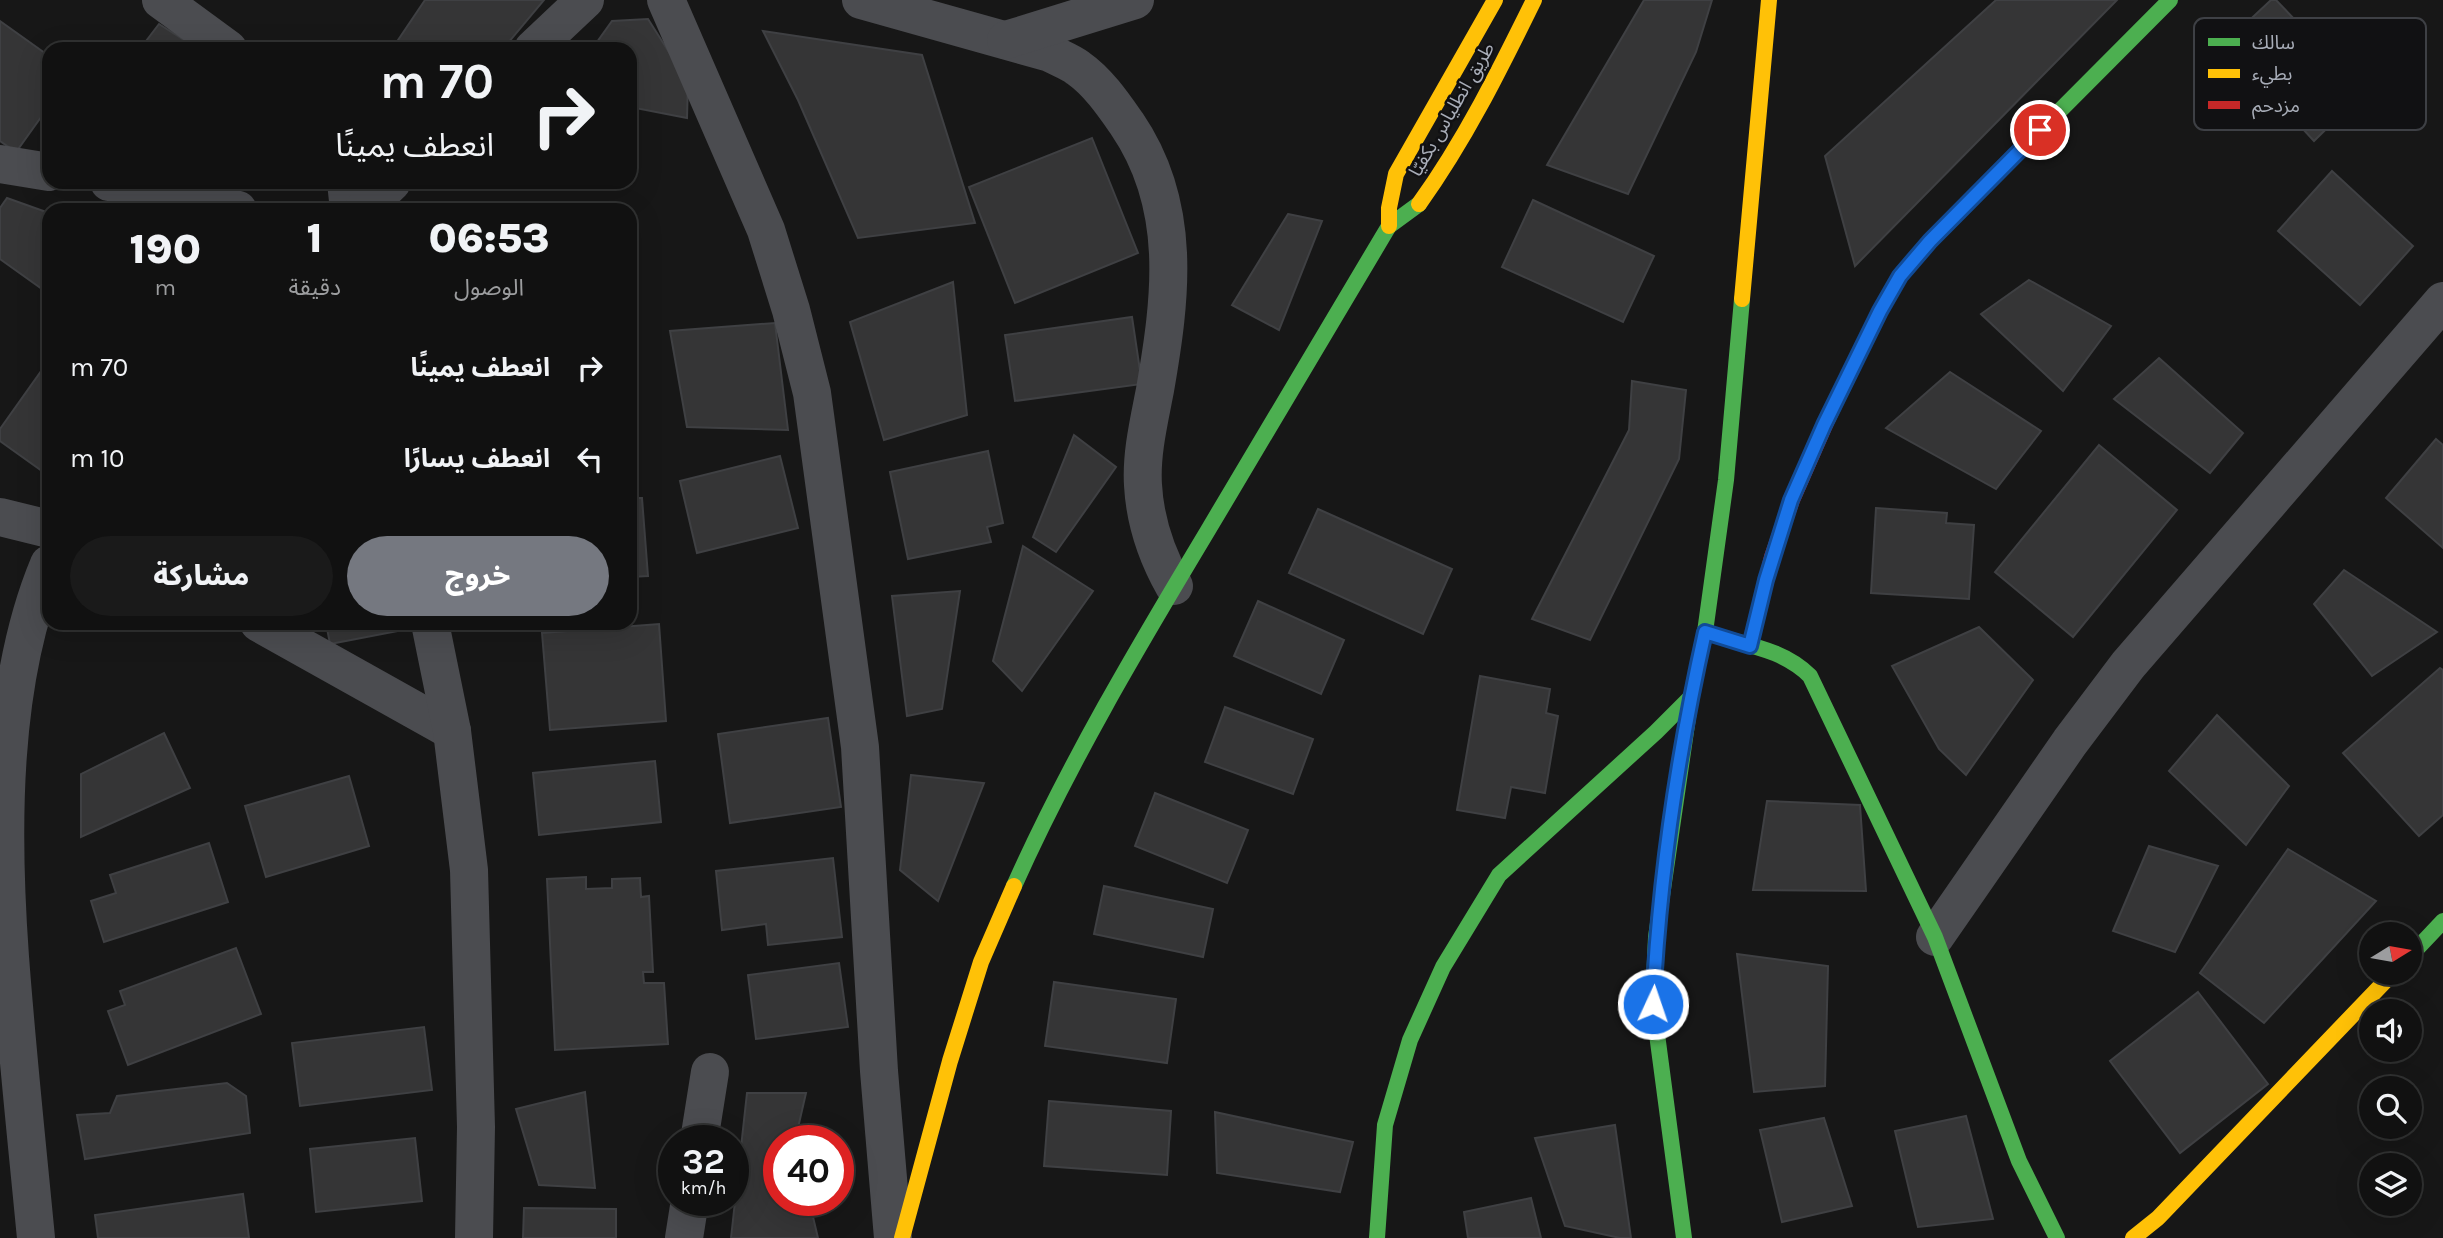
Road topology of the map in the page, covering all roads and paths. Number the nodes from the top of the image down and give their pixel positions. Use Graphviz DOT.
graph roads {
  1 [pos="161,0"];
  2 [pos="585,0"];
  3 [pos="666,0"];
  4 [pos="860,0"];
  5 [pos="1135,0"];
  6 [pos="1494,0"];
  7 [pos="1534,0"];
  8 [pos="1769,0"];
  9 [pos="2170,0"];
  10 [pos="1006,40"];
  11 [pos="218,42"];
  12 [pos="540,42"];
  13 [pos="0,164"];
  14 [pos="42,171"];
  15 [pos="153,189"];
  16 [pos="385,189"];
  17 [pos="211,203"];
  18 [pos="370,203"];
  19 [pos="1389,226"];
  20 [pos="2443,301"];
  21 [pos="0,517"];
  22 [pos="42,526"];
  23 [pos="42,579"];
  24 [pos="1174,586"];
  25 [pos="272,630"];
  26 [pos="431,630"];
  27 [pos="1705,632"];
  28 [pos="1750,646"];
  29 [pos="1691,697"];
  30 [pos="452,731"];
  31 [pos="2443,921"];
  32 [pos="1935,937"];
  33 [pos="2422,943"];
  34 [pos="2381,985"];
  35 [pos="710,1072"];
  36 [pos="702,1125"];
  37 [pos="687,1216"];
  38 [pos="36,1238"];
  39 [pos="474,1238"];
  40 [pos="684,1238"];
  41 [pos="893,1238"];
  42 [pos="902,1238"];
  43 [pos="1377,1238"];
  44 [pos="1684,1238"];
  45 [pos="2057,1238"];
  46 [pos="2133,1238"];
  1 -- 11 [label="street"];
  2 -- 12 [label="street"];
  3 -- 41 [label="street"];
  4 -- 10 [label="street"];
  5 -- 10 [label="street"];
  6 -- 19 [label="main road, طريق انطلياس بكفيّا"];
  7 -- 19 [label="main road, طريق انطلياس بكفيّا"];
  8 -- 27 [label="main road"];
  9 -- 28 [label="main road"];
  10 -- 24 [label="street"];
  13 -- 14 [label="street"];
  15 -- 17 [label="street"];
  16 -- 18 [label="street"];
  19 -- 24 [label="main road"];
  20 -- 32 [label="street"];
  21 -- 22 [label="street"];
  23 -- 38 [label="street"];
  24 -- 42 [label="main road"];
  25 -- 30 [label="street"];
  26 -- 30 [label="street"];
  27 -- 28 [label="main road"];
  27 -- 29 [label="main road"];
  28 -- 32 [label="main road"];
  29 -- 43 [label="main road"];
  29 -- 44 [label="main road"];
  30 -- 39 [label="street"];
  31 -- 33 [label="main road"];
  32 -- 45 [label="main road"];
  34 -- 46 [label="main road"];
  35 -- 36 [label="street"];
  37 -- 40 [label="street"];
}
